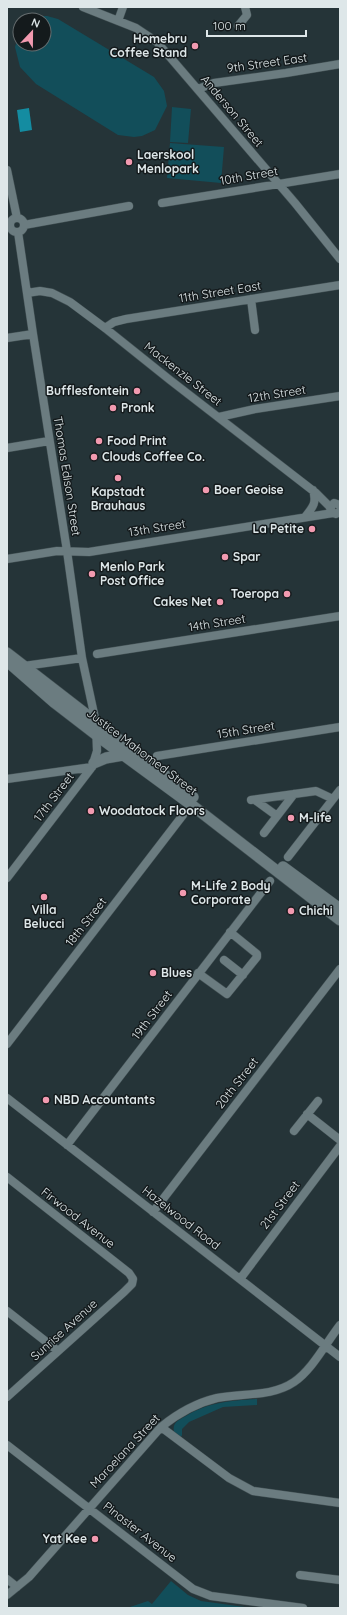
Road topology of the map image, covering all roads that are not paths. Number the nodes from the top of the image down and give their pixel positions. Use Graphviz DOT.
graph roads {
  1 [pos="82,7"];
  2 [pos="123,7"];
  3 [pos="245,7"];
  4 [pos="118,21"];
  5 [pos="238,26"];
  6 [pos="340,64"];
  7 [pos="198,89"];
  8 [pos="7,170"];
  9 [pos="340,174"];
  10 [pos="277,184"];
  11 [pos="162,203"];
  12 [pos="129,206"];
  13 [pos="17,218"];
  14 [pos="9,226"];
  15 [pos="21,228"];
  16 [pos="340,259"];
  17 [pos="340,285"];
  18 [pos="27,293"];
  19 [pos="251,299"];
  20 [pos="105,328"];
  21 [pos="255,330"];
  22 [pos="32,334"];
  23 [pos="7,338"];
  24 [pos="340,396"];
  25 [pos="219,418"];
  26 [pos="49,441"];
  27 [pos="7,448"];
  28 [pos="315,492"];
  29 [pos="336,508"];
  30 [pos="308,516"];
  31 [pos="67,551"];
  32 [pos="7,559"];
  33 [pos="340,616"];
  34 [pos="7,653"];
  35 [pos="97,654"];
  36 [pos="82,658"];
  37 [pos="7,661"];
  38 [pos="24,666"];
  39 [pos="96,723"];
  40 [pos="340,727"];
  41 [pos="96,734"];
  42 [pos="123,755"];
  43 [pos="157,756"];
  44 [pos="93,765"];
  45 [pos="7,779"];
  46 [pos="340,790"];
  47 [pos="294,794"];
  48 [pos="333,799"];
  49 [pos="183,815"];
  50 [pos="277,816"];
  51 [pos="264,833"];
  52 [pos="288,857"];
  53 [pos="7,878"];
  54 [pos="270,881"];
  55 [pos="340,909"];
  56 [pos="340,920"];
  57 [pos="230,932"];
  58 [pos="224,960"];
  59 [pos="340,969"];
  60 [pos="198,973"];
  61 [pos="243,975"];
  62 [pos="7,1044"];
  63 [pos="7,1098"];
  64 [pos="318,1101"];
  65 [pos="307,1114"];
  66 [pos="294,1130"];
  67 [pos="340,1140"];
  68 [pos="67,1144"];
  69 [pos="340,1146"];
  70 [pos="7,1177"];
  71 [pos="153,1212"];
  72 [pos="133,1279"];
  73 [pos="240,1279"];
  74 [pos="7,1311"];
  75 [pos="340,1326"];
  76 [pos="325,1345"];
  77 [pos="58,1351"];
  78 [pos="340,1357"];
  79 [pos="7,1397"];
  80 [pos="161,1427"];
  81 [pos="7,1445"];
  82 [pos="340,1503"];
  83 [pos="89,1508"];
  84 [pos="300,1575"];
  85 [pos="7,1580"];
  86 [pos="340,1580"];
  87 [pos="17,1587"];
  88 [pos="7,1595"];
  89 [pos="303,1608"];
  1 -- 4 [label="street, Anderson Street"];
  2 -- 4 [label="street"];
  3 -- 5 [label="street"];
  4 -- 7 [label="street, Anderson Street"];
  6 -- 7 [label="street, 9th Street East"];
  7 -- 10 [label="street, Anderson Street"];
  8 -- 13 [label="street"];
  9 -- 10 [label="street, 10th Street"];
  10 -- 11 [label="street, 10th Street"];
  10 -- 16 [label="street, Anderson Street"];
  12 -- 15 [label="street"];
  13 -- 14 [label="street"];
  13 -- 15 [label="street"];
  14 -- 15 [label="street"];
  15 -- 18 [label="street, Thomas Edison Street"];
  17 -- 19 [label="street, 11th Street East"];
  18 -- 20 [label="street, Mackenzie Street"];
  18 -- 22 [label="street, Thomas Edison Street"];
  19 -- 20 [label="street, 11th Street East"];
  19 -- 21 [label="street"];
  20 -- 25 [label="street, Mackenzie Street"];
  22 -- 23 [label="street"];
  22 -- 26 [label="street, Thomas Edison Street"];
  24 -- 25 [label="street, 12th Street"];
  25 -- 28 [label="street, Mackenzie Street"];
  26 -- 27 [label="street"];
  26 -- 31 [label="street, Thomas Edison Street"];
  28 -- 29 [label="street, Mackenzie Street"];
  28 -- 30 [label="street"];
  29 -- 30 [label="street, 13th Street"];
  30 -- 31 [label="street, 13th Street"];
  31 -- 32 [label="street, 13th Street"];
  31 -- 36 [label="street, Thomas Edison Street"];
  33 -- 35 [label="street, 14th Street"];
  34 -- 38 [label="main road, Justice Mahomed Street"];
  36 -- 38 [label="street"];
  36 -- 39 [label="street, Thomas Edison Street"];
  37 -- 41 [label="main road, Justice Mahomed Street"];
  38 -- 39 [label="main road, Justice Mahomed Street"];
  39 -- 41 [label="street"];
  39 -- 55 [label="main road, Justice Mahomed Street"];
  40 -- 43 [label="street, 15th Street"];
  41 -- 42 [label="main road, Justice Mahomed Street"];
  41 -- 44 [label="street"];
  42 -- 44 [label="main road"];
  42 -- 56 [label="main road, Justice Mahomed Street"];
  44 -- 45 [label="street"];
  44 -- 53 [label="street, 17th Street"];
  46 -- 48 [label="street"];
  47 -- 48 [label="street"];
  47 -- 50 [label="street"];
  47 -- 50 [label="street"];
  48 -- 52 [label="street"];
  49 -- 62 [label="street, 18th Street"];
  50 -- 51 [label="street"];
  54 -- 57 [label="street, 19th Street"];
  57 -- 60 [label="street, 19th Street"];
  57 -- 61 [label="street"];
  58 -- 61 [label="street"];
  59 -- 71 [label="street, 20th Street"];
  60 -- 61 [label="street"];
  60 -- 68 [label="street, 19th Street"];
  63 -- 68 [label="street, Hazelwood Road"];
  64 -- 65 [label="street"];
  65 -- 66 [label="street"];
  65 -- 67 [label="street"];
  68 -- 71 [label="street, Hazelwood Road"];
  69 -- 73 [label="street, 21st Street"];
  70 -- 72 [label="street, Firwood Avenue"];
  71 -- 73 [label="street, Hazelwood Road"];
  72 -- 77 [label="street, Sunrise Avenue"];
  73 -- 76 [label="street, Hazelwood Road"];
  74 -- 77 [label="street"];
  75 -- 76 [label="street, Maroelana Street"];
  76 -- 78 [label="street, Hazelwood Road"];
  76 -- 80 [label="street, Maroelana Street"];
  77 -- 79 [label="street, Sunrise Avenue"];
  80 -- 82 [label="street"];
  80 -- 83 [label="street, Maroelana Street"];
  81 -- 83 [label="street, Pinaster Avenue"];
  83 -- 87 [label="street, Maroelana Street"];
  83 -- 89 [label="street, Pinaster Avenue"];
  84 -- 86 [label="street"];
  85 -- 87 [label="street"];
  87 -- 88 [label="street, Maroelana Street"];
}
